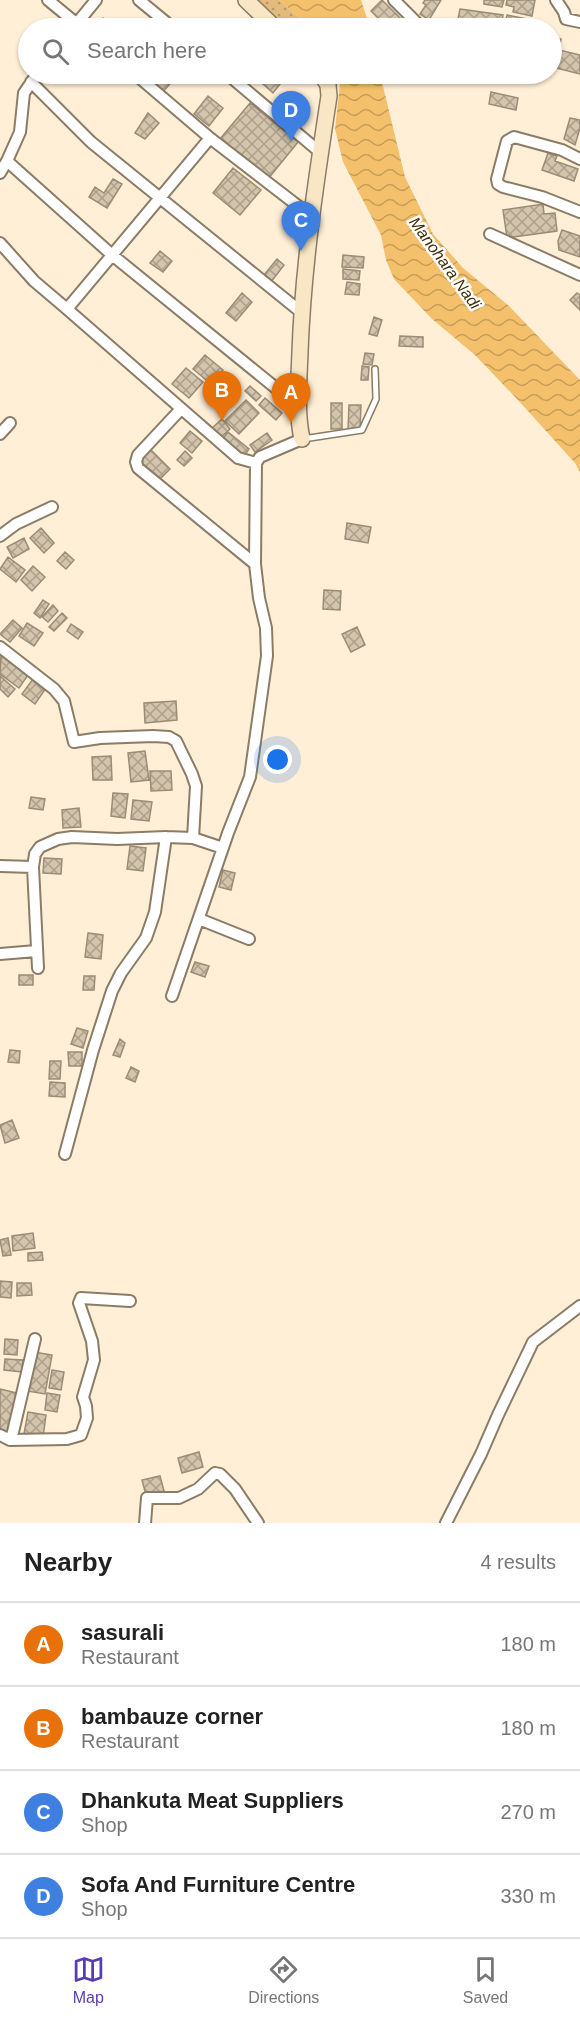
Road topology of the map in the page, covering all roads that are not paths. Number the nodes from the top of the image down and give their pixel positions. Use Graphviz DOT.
graph roads {
  1 [pos="48,0"];
  2 [pos="96,0"];
  3 [pos="139,0"];
  4 [pos="246,0"];
  5 [pos="394,0"];
  6 [pos="556,0"];
  7 [pos="67,18"];
  8 [pos="83,18"];
  9 [pos="161,18"];
  10 [pos="264,18"];
  11 [pos="412,18"];
  12 [pos="580,22"];
  13 [pos="30,84"];
  14 [pos="39,84"];
  15 [pos="147,84"];
  16 [pos="239,84"];
  17 [pos="327,84"];
  18 [pos="210,138"];
  19 [pos="321,153"];
  20 [pos="580,159"];
  21 [pos="8,161"];
  22 [pos="0,174"];
  23 [pos="160,197"];
  24 [pos="580,212"];
  25 [pos="311,216"];
  26 [pos="490,234"];
  27 [pos="0,243"];
  28 [pos="111,254"];
  29 [pos="580,275"];
  30 [pos="66,309"];
  31 [pos="302,312"];
  32 [pos="375,369"];
  33 [pos="298,406"];
  34 [pos="180,410"];
  35 [pos="10,423"];
  36 [pos="0,435"];
  37 [pos="302,439"];
  38 [pos="256,463"];
  39 [pos="52,507"];
  40 [pos="0,536"];
  41 [pos="255,564"];
  42 [pos="0,647"];
  43 [pos="166,837"];
  44 [pos="193,838"];
  45 [pos="223,848"];
  46 [pos="0,866"];
  47 [pos="33,867"];
  48 [pos="199,919"];
  49 [pos="249,939"];
  50 [pos="36,951"];
  51 [pos="0,954"];
  52 [pos="38,968"];
  53 [pos="172,996"];
  54 [pos="66,1154"];
  55 [pos="130,1301"];
  56 [pos="580,1306"];
  57 [pos="35,1339"];
  58 [pos="5,1437"];
  59 [pos="145,1523"];
  60 [pos="258,1523"];
  61 [pos="446,1523"];
  1 -- 7 [label="street"];
  2 -- 8 [label="street"];
  3 -- 9 [label="street"];
  4 -- 10 [label="street"];
  5 -- 11 [label="street"];
  6 -- 12 [label="street"];
  13 -- 21 [label="street"];
  14 -- 23 [label="street"];
  15 -- 18 [label="street"];
  16 -- 19 [label="street"];
  17 -- 19 [label="street"];
  18 -- 23 [label="street"];
  18 -- 25 [label="street"];
  19 -- 25 [label="street"];
  20 -- 24 [label="street"];
  21 -- 22 [label="street"];
  21 -- 28 [label="street"];
  23 -- 28 [label="street"];
  23 -- 31 [label="street"];
  25 -- 31 [label="street"];
  26 -- 29 [label="street"];
  27 -- 30 [label="street"];
  28 -- 30 [label="street"];
  28 -- 33 [label="street"];
  30 -- 34 [label="street"];
  31 -- 33 [label="street"];
  32 -- 37 [label="lane"];
  33 -- 37 [label="street"];
  34 -- 38 [label="street"];
  34 -- 41 [label="street"];
  35 -- 36 [label="street"];
  37 -- 38 [label="street"];
  38 -- 41 [label="street"];
  39 -- 40 [label="street"];
  41 -- 45 [label="street"];
  42 -- 44 [label="street"];
  43 -- 44 [label="street"];
  43 -- 47 [label="street"];
  43 -- 54 [label="street"];
  44 -- 45 [label="street"];
  45 -- 48 [label="street"];
  46 -- 47 [label="street"];
  47 -- 50 [label="street"];
  48 -- 49 [label="street"];
  48 -- 53 [label="street"];
  50 -- 51 [label="street"];
  50 -- 52 [label="street"];
  55 -- 58 [label="street"];
  56 -- 61 [label="street"];
  57 -- 58 [label="street"];
  59 -- 60 [label="street"];
}
